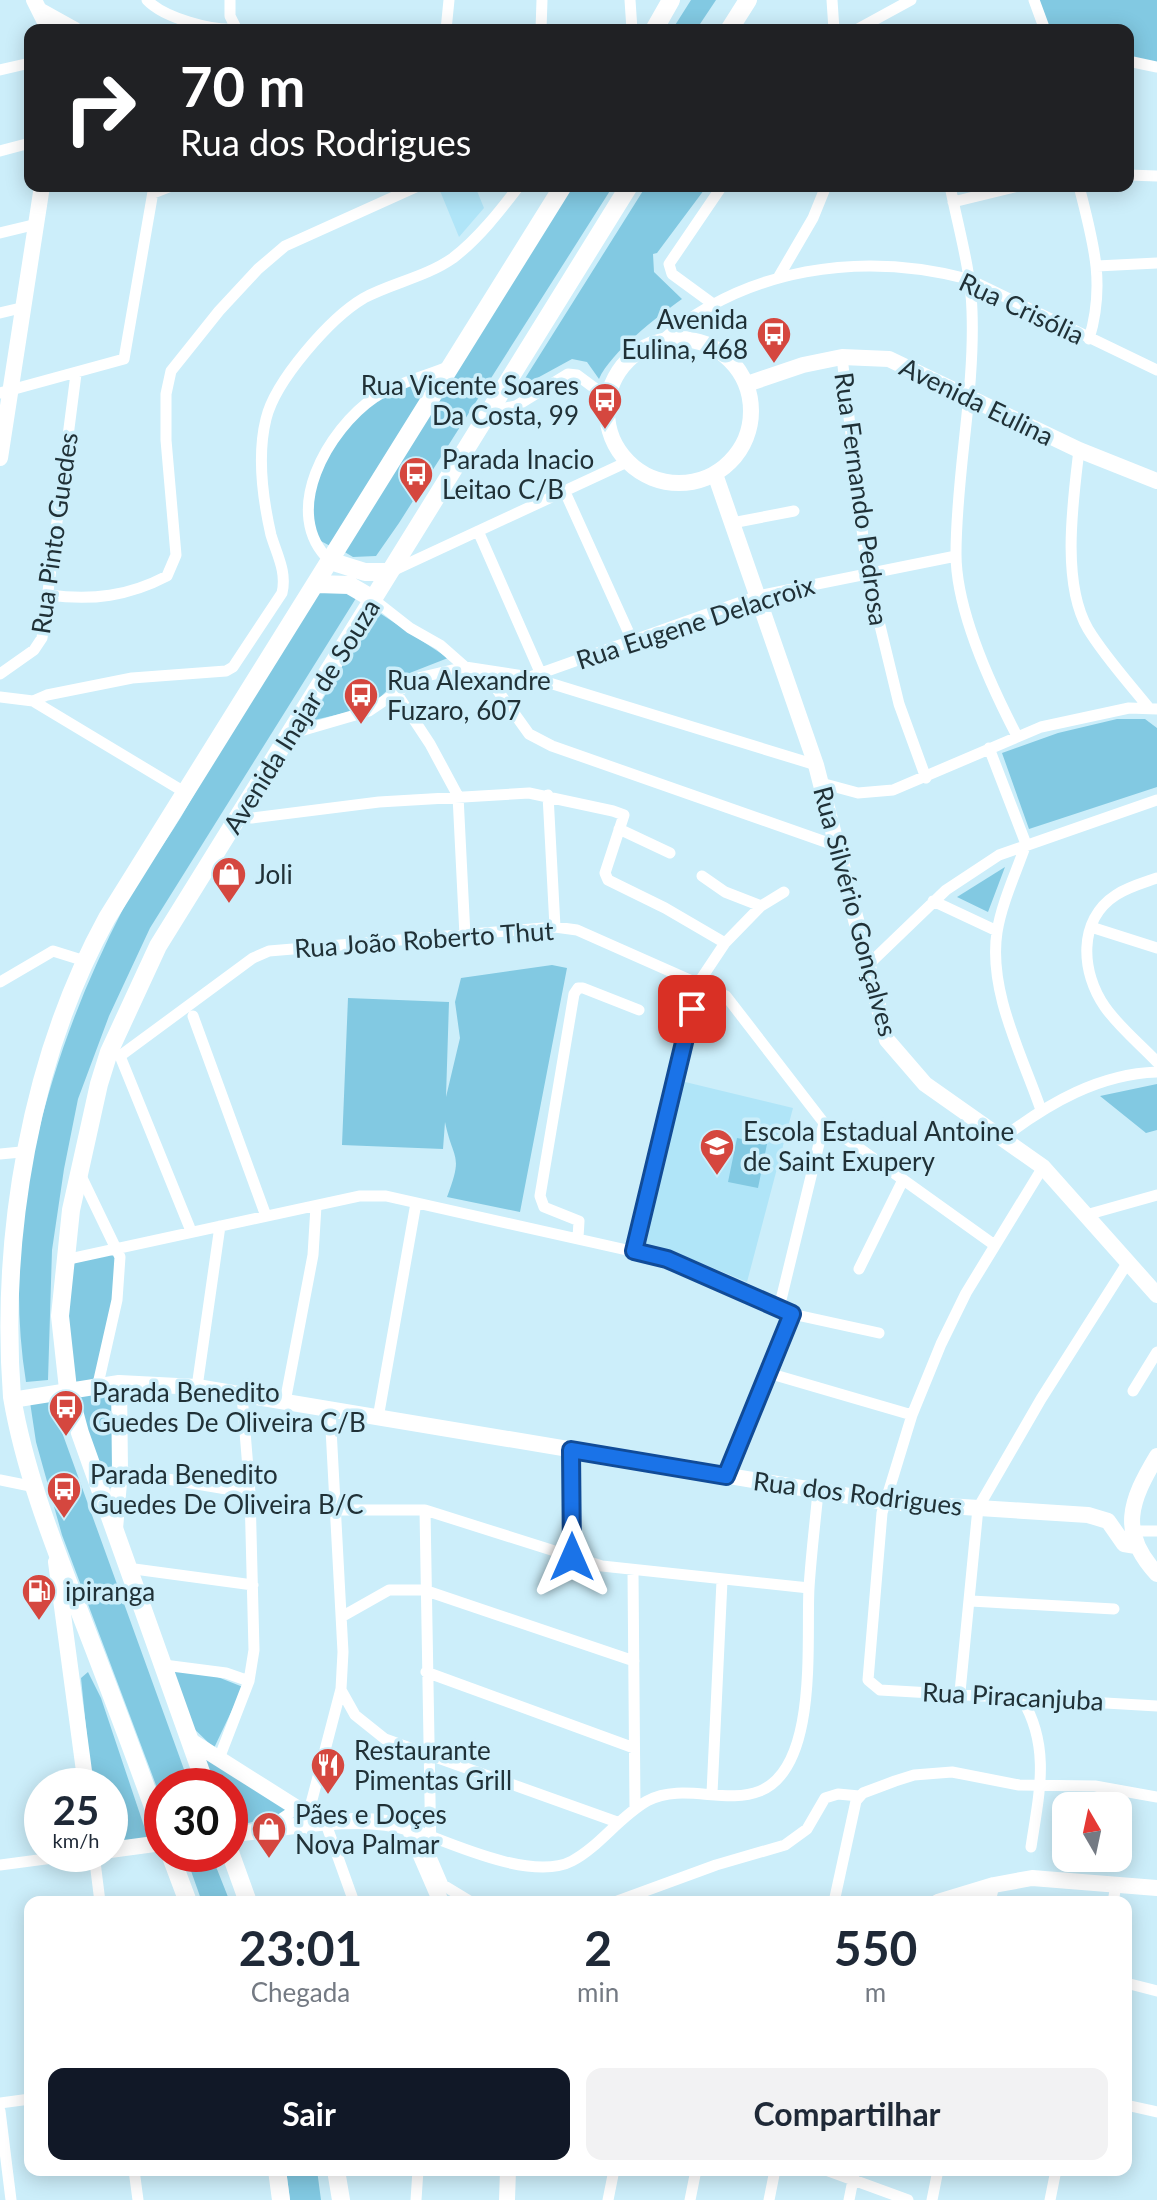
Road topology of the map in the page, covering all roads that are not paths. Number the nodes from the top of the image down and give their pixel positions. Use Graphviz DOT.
graph roads {
  1 [pos="147,0"];
  2 [pos="230,0"];
  3 [pos="449,0"];
  4 [pos="542,0"];
  5 [pos="630,0"];
  6 [pos="671,0"];
  7 [pos="832,0"];
  8 [pos="911,0"];
  9 [pos="1034,0"];
  10 [pos="37,5"];
  11 [pos="46,24"];
  12 [pos="66,24"];
  13 [pos="197,24"];
  14 [pos="233,24"];
  15 [pos="447,24"];
  16 [pos="541,24"];
  17 [pos="632,24"];
  18 [pos="657,24"];
  19 [pos="834,24"];
  20 [pos="867,24"];
  21 [pos="1043,24"];
  22 [pos="1134,62"];
  23 [pos="24,64"];
  24 [pos="1156,64"];
  25 [pos="0,70"];
  26 [pos="24,145"];
  27 [pos="0,151"];
  28 [pos="1134,175"];
  29 [pos="1157,176"];
  30 [pos="41,192"];
  31 [pos="154,192"];
  32 [pos="405,192"];
  33 [pos="514,192"];
  34 [pos="559,192"];
  35 [pos="625,192"];
  36 [pos="718,192"];
  37 [pos="824,192"];
  38 [pos="951,192"];
  39 [pos="994,192"];
  40 [pos="1080,192"];
  41 [pos="953,202"];
  42 [pos="37,224"];
  43 [pos="0,233"];
  44 [pos="1157,263"];
  45 [pos="1097,266"];
  46 [pos="778,278"];
  47 [pos="968,279"];
  48 [pos="713,304"];
  49 [pos="25,307"];
  50 [pos="0,313"];
  51 [pos="1089,339"];
  52 [pos="660,342"];
  53 [pos="842,357"];
  54 [pos="451,366"];
  55 [pos="1157,370"];
  56 [pos="76,374"];
  57 [pos="747,384"];
  58 [pos="6,392"];
  59 [pos="970,397"];
  60 [pos="608,398"];
  61 [pos="490,411"];
  62 [pos="1079,450"];
  63 [pos="0,458"];
  64 [pos="627,462"];
  65 [pos="715,474"];
  66 [pos="1157,481"];
  67 [pos="565,492"];
  68 [pos="794,511"];
  69 [pos="732,523"];
  70 [pos="478,531"];
  71 [pos="956,556"];
  72 [pos="330,561"];
  73 [pos="390,572"];
  74 [pos="867,572"];
  75 [pos="317,584"];
  76 [pos="49,595"];
  77 [pos="758,596"];
  78 [pos="373,599"];
  79 [pos="632,640"];
  80 [pos="465,667"];
  81 [pos="483,670"];
  82 [pos="0,674"];
  83 [pos="535,674"];
  84 [pos="395,691"];
  85 [pos="0,697"];
  86 [pos="33,701"];
  87 [pos="1153,709"];
  88 [pos="285,735"];
  89 [pos="1017,736"];
  90 [pos="989,748"];
  91 [pos="816,765"];
  92 [pos="926,778"];
  93 [pos="821,783"];
  94 [pos="186,793"];
  95 [pos="548,795"];
  96 [pos="458,796"];
  97 [pos="1157,800"];
  98 [pos="238,816"];
  99 [pos="619,829"];
  100 [pos="1026,844"];
  101 [pos="837,846"];
  102 [pos="670,853"];
  103 [pos="702,876"];
  104 [pos="1157,878"];
  105 [pos="784,892"];
  106 [pos="933,901"];
  107 [pos="761,906"];
  108 [pos="555,927"];
  109 [pos="1091,927"];
  110 [pos="997,931"];
  111 [pos="465,936"];
  112 [pos="725,943"];
  113 [pos="1157,948"];
  114 [pos="85,961"];
  115 [pos="868,965"];
  116 [pos="0,982"];
  117 [pos="699,982"];
  118 [pos="639,1010"];
  119 [pos="193,1016"];
  120 [pos="114,1054"];
  121 [pos="1157,1062"];
  122 [pos="1157,1072"];
  123 [pos="1041,1110"];
  124 [pos="824,1123"];
  125 [pos="1004,1137"];
  126 [pos="21,1152"];
  127 [pos="0,1154"];
  128 [pos="1043,1167"];
  129 [pos="79,1169"];
  130 [pos="902,1182"];
  131 [pos="1157,1195"];
  132 [pos="416,1203"];
  133 [pos="316,1206"];
  134 [pos="1086,1215"];
  135 [pos="266,1216"];
  136 [pos="220,1226"];
  137 [pos="191,1231"];
  138 [pos="578,1238"];
  139 [pos="993,1244"];
  140 [pos="117,1248"];
  141 [pos="634,1251"];
  142 [pos="64,1260"];
  143 [pos="1128,1262"];
  144 [pos="2,1268"];
  145 [pos="859,1269"];
  146 [pos="1157,1295"];
  147 [pos="779,1308"];
  148 [pos="792,1314"];
  149 [pos="879,1333"];
  150 [pos="1157,1352"];
  151 [pos="768,1373"];
  152 [pos="119,1383"];
  153 [pos="98,1384"];
  154 [pos="197,1387"];
  155 [pos="68,1389"];
  156 [pos="1133,1391"];
  157 [pos="242,1395"];
  158 [pos="6,1400"];
  159 [pos="285,1402"];
  160 [pos="330,1410"];
  161 [pos="912,1415"];
  162 [pos="378,1418"];
  163 [pos="571,1450"];
  164 [pos="1157,1456"];
  165 [pos="120,1471"];
  166 [pos="726,1476"];
  167 [pos="0,1480"];
  168 [pos="35,1487"];
  169 [pos="818,1492"];
  170 [pos="250,1493"];
  171 [pos="885,1502"];
  172 [pos="978,1508"];
  173 [pos="335,1510"];
  174 [pos="425,1510"];
  175 [pos="1157,1531"];
  176 [pos="114,1535"];
  177 [pos="1133,1538"];
  178 [pos="54,1549"];
  179 [pos="572,1557"];
  180 [pos="127,1568"];
  181 [pos="633,1572"];
  182 [pos="1157,1574"];
  183 [pos="722,1581"];
  184 [pos="253,1585"];
  185 [pos="809,1588"];
  186 [pos="424,1590"];
  187 [pos="971,1601"];
  188 [pos="1114,1609"];
  189 [pos="343,1616"];
  190 [pos="634,1661"];
  191 [pos="164,1665"];
  192 [pos="426,1672"];
  193 [pos="249,1681"];
  194 [pos="341,1689"];
  195 [pos="960,1692"];
  196 [pos="1022,1699"];
  197 [pos="1157,1706"];
  198 [pos="191,1741"];
  199 [pos="634,1748"];
  200 [pos="428,1755"];
  201 [pos="220,1756"];
  202 [pos="84,1768"];
  203 [pos="200,1768"];
  204 [pos="144,1785"];
  205 [pos="1040,1787"];
  206 [pos="712,1793"];
  207 [pos="859,1796"];
  208 [pos="1157,1797"];
  209 [pos="635,1808"];
  210 [pos="304,1817"];
  211 [pos="429,1817"];
  212 [pos="381,1821"];
  213 [pos="617,1822"];
  214 [pos="326,1824"];
  215 [pos="409,1828"];
  216 [pos="248,1833"];
  217 [pos="429,1835"];
  218 [pos="1031,1847"];
  219 [pos="24,1862"];
  220 [pos="0,1865"];
  221 [pos="96,1872"];
  222 [pos="177,1872"];
  223 [pos="237,1872"];
  224 [pos="1157,1888"];
  225 [pos="992,1894"];
  226 [pos="1114,1894"];
  227 [pos="99,1896"];
  228 [pos="186,1896"];
  229 [pos="246,1896"];
  230 [pos="352,1896"];
  231 [pos="438,1896"];
  232 [pos="461,1896"];
  233 [pos="631,1896"];
  234 [pos="835,1896"];
  235 [pos="1132,1985"];
  236 [pos="1157,1991"];
  237 [pos="24,2100"];
  238 [pos="0,2103"];
  239 [pos="1132,2106"];
  240 [pos="0,2111"];
  241 [pos="1157,2112"];
  242 [pos="135,2176"];
  243 [pos="278,2176"];
  244 [pos="337,2176"];
  245 [pos="418,2176"];
  246 [pos="508,2176"];
  247 [pos="613,2176"];
  248 [pos="695,2176"];
  249 [pos="774,2176"];
  250 [pos="854,2176"];
  251 [pos="856,2176"];
  252 [pos="937,2176"];
  253 [pos="1055,2176"];
  254 [pos="11,2200"];
  255 [pos="138,2200"];
  256 [pos="281,2200"];
  257 [pos="341,2200"];
  258 [pos="416,2200"];
  259 [pos="507,2200"];
  260 [pos="608,2200"];
  261 [pos="690,2200"];
  262 [pos="769,2200"];
  263 [pos="849,2200"];
  264 [pos="908,2200"];
  265 [pos="932,2200"];
  266 [pos="1050,2200"];
  1 -- 13 [label="street"];
  2 -- 14 [label="street"];
  3 -- 15 [label="street"];
  4 -- 16 [label="street"];
  5 -- 17 [label="street"];
  6 -- 18 [label="main road"];
  7 -- 19 [label="street"];
  8 -- 20 [label="street"];
  9 -- 21 [label="street"];
  10 -- 11 [label="street"];
  10 -- 12 [label="street"];
  22 -- 24 [label="street"];
  23 -- 25 [label="street"];
  26 -- 27 [label="street"];
  28 -- 29 [label="street"];
  30 -- 42 [label="street"];
  31 -- 56 [label="street"];
  32 -- 76 [label="street"];
  33 -- 86 [label="street"];
  34 -- 54 [label="main road"];
  35 -- 61 [label="main road, Avenida Inajar de Souza"];
  36 -- 48 [label="street"];
  37 -- 46 [label="street"];
  38 -- 41 [label="street"];
  39 -- 41 [label="street"];
  40 -- 45 [label="street"];
  41 -- 47 [label="street"];
  42 -- 43 [label="street"];
  42 -- 49 [label="street"];
  44 -- 45 [label="street"];
  45 -- 51 [label="street"];
  46 -- 47 [label="street, Rua Crisólia"];
  46 -- 48 [label="street, Rua Crisólia"];
  47 -- 51 [label="street, Rua Crisólia"];
  47 -- 59 [label="street"];
  48 -- 52 [label="street, Rua Crisólia"];
  49 -- 50 [label="street"];
  49 -- 58 [label="street"];
  51 -- 55 [label="street, Rua Crisólia"];
  52 -- 57 [label="street"];
  52 -- 60 [label="street"];
  53 -- 57 [label="street, Avenida Eulina"];
  53 -- 59 [label="street, Avenida Eulina"];
  53 -- 74 [label="street, Rua Fernando Pedrosa"];
  54 -- 72 [label="main road"];
  54 -- 72 [label="street"];
  56 -- 58 [label="street"];
  56 -- 76 [label="street, Rua Pinto Guedes"];
  57 -- 65 [label="street"];
  58 -- 63 [label="street"];
  59 -- 62 [label="street, Avenida Eulina"];
  59 -- 71 [label="street"];
  60 -- 61 [label="street"];
  60 -- 64 [label="street"];
  61 -- 73 [label="main road, Avenida Inajar de Souza"];
  62 -- 66 [label="street, Avenida Eulina"];
  62 -- 87 [label="street"];
  64 -- 65 [label="street"];
  64 -- 67 [label="street"];
  65 -- 69 [label="street, Rua Silvério Gonçalves"];
  67 -- 70 [label="street"];
  67 -- 79 [label="street"];
  68 -- 69 [label="street"];
  69 -- 77 [label="street, Rua Silvério Gonçalves"];
  70 -- 73 [label="street"];
  70 -- 83 [label="street"];
  71 -- 74 [label="street, Rua Eugene Delacroix"];
  71 -- 89 [label="street"];
  72 -- 73 [label="main road"];
  72 -- 75 [label="main road"];
  73 -- 78 [label="main road, Avenida Inajar de Souza"];
  74 -- 77 [label="street, Rua Eugene Delacroix"];
  74 -- 92 [label="street, Rua Fernando Pedrosa"];
  75 -- 78 [label="main road"];
  75 -- 94 [label="main road"];
  76 -- 82 [label="street, Rua Pinto Guedes"];
  77 -- 79 [label="street, Rua Eugene Delacroix"];
  77 -- 91 [label="street, Rua Silvério Gonçalves"];
  78 -- 80 [label="street"];
  78 -- 88 [label="main road, Avenida Inajar de Souza"];
  79 -- 83 [label="street, Rua Eugene Delacroix"];
  80 -- 81 [label="street"];
  80 -- 84 [label="street"];
  81 -- 83 [label="street"];
  81 -- 101 [label="street"];
  83 -- 91 [label="street"];
  84 -- 88 [label="street"];
  84 -- 96 [label="street"];
  85 -- 86 [label="street"];
  86 -- 94 [label="street"];
  87 -- 89 [label="street"];
  88 -- 98 [label="main road, Avenida Inajar de Souza"];
  89 -- 90 [label="street"];
  90 -- 92 [label="street"];
  90 -- 100 [label="street"];
  91 -- 93 [label="street, Rua Silvério Gonçalves"];
  92 -- 93 [label="street"];
  93 -- 101 [label="street, Rua Silvério Gonçalves"];
  94 -- 114 [label="main road"];
  95 -- 96 [label="street"];
  95 -- 99 [label="street"];
  95 -- 108 [label="street"];
  96 -- 98 [label="street"];
  96 -- 111 [label="street"];
  97 -- 100 [label="street"];
  98 -- 120 [label="main road, Avenida Inajar de Souza"];
  99 -- 102 [label="street"];
  99 -- 112 [label="street"];
  100 -- 106 [label="street"];
  100 -- 110 [label="street"];
  101 -- 115 [label="street, Rua Silvério Gonçalves"];
  103 -- 107 [label="street"];
  104 -- 109 [label="street"];
  105 -- 107 [label="street"];
  106 -- 110 [label="street"];
  106 -- 115 [label="street"];
  107 -- 112 [label="street"];
  108 -- 111 [label="street, Rua João Roberto Thut"];
  108 -- 117 [label="street, Rua João Roberto Thut"];
  109 -- 113 [label="street"];
  109 -- 121 [label="street"];
  110 -- 123 [label="street"];
  111 -- 120 [label="street, Rua João Roberto Thut"];
  112 -- 117 [label="street"];
  114 -- 116 [label="street"];
  114 -- 126 [label="main road"];
  115 -- 125 [label="street, Rua Silvério Gonçalves"];
  117 -- 124 [label="street, Rua João Roberto Thut"];
  117 -- 141 [label="street"];
  118 -- 138 [label="street"];
  119 -- 135 [label="street"];
  120 -- 129 [label="main road, Avenida Inajar de Souza"];
  120 -- 137 [label="street"];
  122 -- 123 [label="street"];
  123 -- 125 [label="street"];
  124 -- 130 [label="street, Rua João Roberto Thut"];
  124 -- 147 [label="street"];
  125 -- 128 [label="street, Rua Silvério Gonçalves"];
  126 -- 127 [label="street"];
  126 -- 144 [label="main road"];
  128 -- 134 [label="street, Rua Silvério Gonçalves"];
  128 -- 139 [label="street"];
  129 -- 140 [label="street"];
  129 -- 142 [label="main road, Avenida Inajar de Souza"];
  130 -- 139 [label="street, Rua João Roberto Thut"];
  130 -- 145 [label="street"];
  131 -- 134 [label="street"];
  132 -- 133 [label="street"];
  132 -- 138 [label="street"];
  132 -- 162 [label="street"];
  133 -- 135 [label="street"];
  133 -- 159 [label="street"];
  134 -- 143 [label="street, Rua Silvério Gonçalves"];
  135 -- 136 [label="street"];
  136 -- 137 [label="street"];
  136 -- 154 [label="street"];
  137 -- 140 [label="street"];
  138 -- 141 [label="street"];
  139 -- 161 [label="street"];
  140 -- 142 [label="street"];
  140 -- 153 [label="street"];
  141 -- 147 [label="street"];
  142 -- 155 [label="main road, Avenida Inajar de Souza"];
  143 -- 146 [label="street, Rua Silvério Gonçalves"];
  143 -- 172 [label="street"];
  144 -- 158 [label="main road"];
  147 -- 148 [label="street"];
  148 -- 149 [label="street"];
  148 -- 151 [label="street"];
  150 -- 156 [label="street"];
  151 -- 161 [label="street"];
  151 -- 166 [label="street"];
  152 -- 153 [label="street, Rua dos Rodrigues"];
  152 -- 154 [label="street, Rua dos Rodrigues"];
  152 -- 165 [label="street"];
  153 -- 155 [label="street, Rua dos Rodrigues"];
  154 -- 157 [label="street, Rua dos Rodrigues"];
  155 -- 158 [label="street, Rua dos Rodrigues"];
  155 -- 176 [label="main road, Avenida Inajar de Souza"];
  157 -- 159 [label="street, Rua dos Rodrigues"];
  157 -- 170 [label="street"];
  158 -- 168 [label="main road"];
  159 -- 160 [label="street, Rua dos Rodrigues"];
  160 -- 162 [label="street, Rua dos Rodrigues"];
  160 -- 173 [label="street"];
  161 -- 171 [label="street"];
  162 -- 163 [label="street, Rua dos Rodrigues"];
  163 -- 166 [label="street, Rua dos Rodrigues"];
  163 -- 179 [label="street"];
  164 -- 177 [label="street"];
  165 -- 170 [label="street"];
  165 -- 176 [label="street"];
  166 -- 169 [label="street, Rua dos Rodrigues"];
  167 -- 168 [label="street"];
  168 -- 178 [label="main road"];
  169 -- 171 [label="street, Rua dos Rodrigues"];
  169 -- 185 [label="street"];
  170 -- 184 [label="street"];
  171 -- 172 [label="street, Rua dos Rodrigues"];
  171 -- 195 [label="street, Rua Piracanjuba"];
  172 -- 177 [label="street, Rua dos Rodrigues"];
  172 -- 187 [label="street"];
  173 -- 174 [label="street"];
  173 -- 189 [label="street"];
  174 -- 179 [label="street"];
  174 -- 186 [label="street"];
  175 -- 177 [label="street"];
  176 -- 180 [label="main road, Avenida Inajar de Souza"];
  177 -- 182 [label="street, Rua dos Rodrigues"];
  178 -- 202 [label="street"];
  178 -- 204 [label="main road"];
  179 -- 181 [label="street"];
  180 -- 184 [label="street"];
  180 -- 191 [label="main road, Avenida Inajar de Souza"];
  181 -- 183 [label="street"];
  181 -- 190 [label="street"];
  183 -- 185 [label="street"];
  183 -- 206 [label="street"];
  184 -- 193 [label="street"];
  185 -- 206 [label="street"];
  186 -- 189 [label="street"];
  186 -- 190 [label="street"];
  186 -- 192 [label="street"];
  187 -- 188 [label="street"];
  187 -- 195 [label="street"];
  189 -- 194 [label="street"];
  190 -- 199 [label="street"];
  191 -- 193 [label="street"];
  191 -- 198 [label="main road, Avenida Inajar de Souza"];
  192 -- 199 [label="street"];
  192 -- 200 [label="street"];
  193 -- 201 [label="street"];
  194 -- 200 [label="street"];
  194 -- 210 [label="street"];
  195 -- 196 [label="street, Rua Piracanjuba"];
  196 -- 197 [label="street, Rua Piracanjuba"];
  196 -- 205 [label="street"];
  198 -- 201 [label="street"];
  198 -- 203 [label="main road, Avenida Inajar de Souza"];
  199 -- 209 [label="street"];
  200 -- 211 [label="street"];
  200 -- 213 [label="street"];
  201 -- 210 [label="street"];
  205 -- 207 [label="street"];
  205 -- 208 [label="street"];
  205 -- 218 [label="street"];
  206 -- 209 [label="street"];
  207 -- 233 [label="street"];
  207 -- 234 [label="street"];
  209 -- 213 [label="street"];
  210 -- 214 [label="street"];
  210 -- 216 [label="street"];
  211 -- 212 [label="street"];
  211 -- 217 [label="street"];
  212 -- 214 [label="street"];
  212 -- 215 [label="street"];
  213 -- 217 [label="street"];
  214 -- 230 [label="street"];
  215 -- 217 [label="street"];
  215 -- 231 [label="street"];
  217 -- 232 [label="street"];
  219 -- 220 [label="street"];
  221 -- 227 [label="street"];
  222 -- 228 [label="main road"];
  223 -- 229 [label="main road"];
  224 -- 226 [label="street"];
  225 -- 226 [label="street"];
  235 -- 236 [label="street"];
  237 -- 238 [label="street"];
  239 -- 241 [label="street"];
  240 -- 254 [label="street"];
  242 -- 255 [label="street"];
  243 -- 256 [label="main road"];
  244 -- 257 [label="main road"];
  245 -- 258 [label="street"];
  246 -- 259 [label="street"];
  247 -- 260 [label="street"];
  248 -- 261 [label="street"];
  249 -- 262 [label="street"];
  250 -- 263 [label="street"];
  251 -- 264 [label="street"];
  252 -- 265 [label="street"];
  253 -- 266 [label="street"];
}
